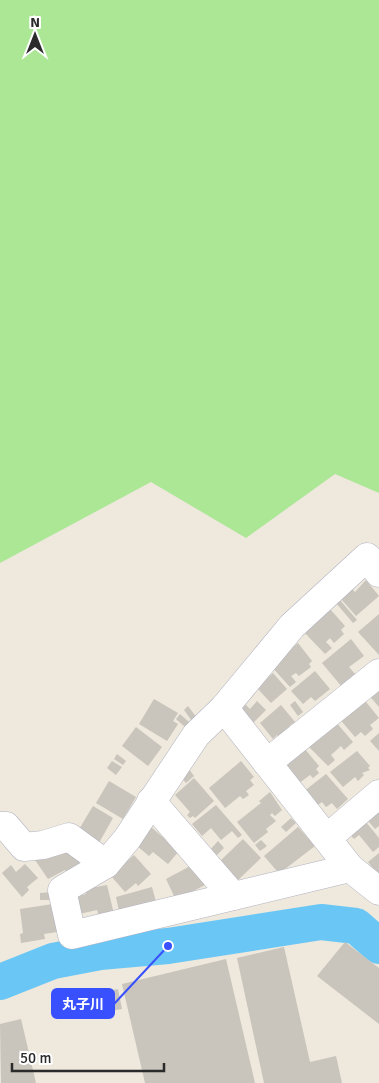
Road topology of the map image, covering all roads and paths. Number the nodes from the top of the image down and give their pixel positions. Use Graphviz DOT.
graph roads {
  1 [pos="379,573"];
  2 [pos="379,673"];
  3 [pos="224,708"];
  4 [pos="267,763"];
  5 [pos="379,794"];
  6 [pos="151,801"];
  7 [pos="0,826"];
  8 [pos="327,838"];
  9 [pos="106,864"];
  10 [pos="350,868"];
  11 [pos="379,891"];
  12 [pos="234,896"];
  1 -- 3 [label="street"];
  2 -- 4 [label="street"];
  3 -- 4 [label="street"];
  3 -- 6 [label="street"];
  4 -- 8 [label="street"];
  5 -- 8 [label="street"];
  6 -- 9 [label="street"];
  6 -- 12 [label="street"];
  7 -- 9 [label="street"];
  8 -- 10 [label="street"];
  9 -- 12 [label="street"];
  10 -- 11 [label="street"];
  10 -- 12 [label="street"];
}
